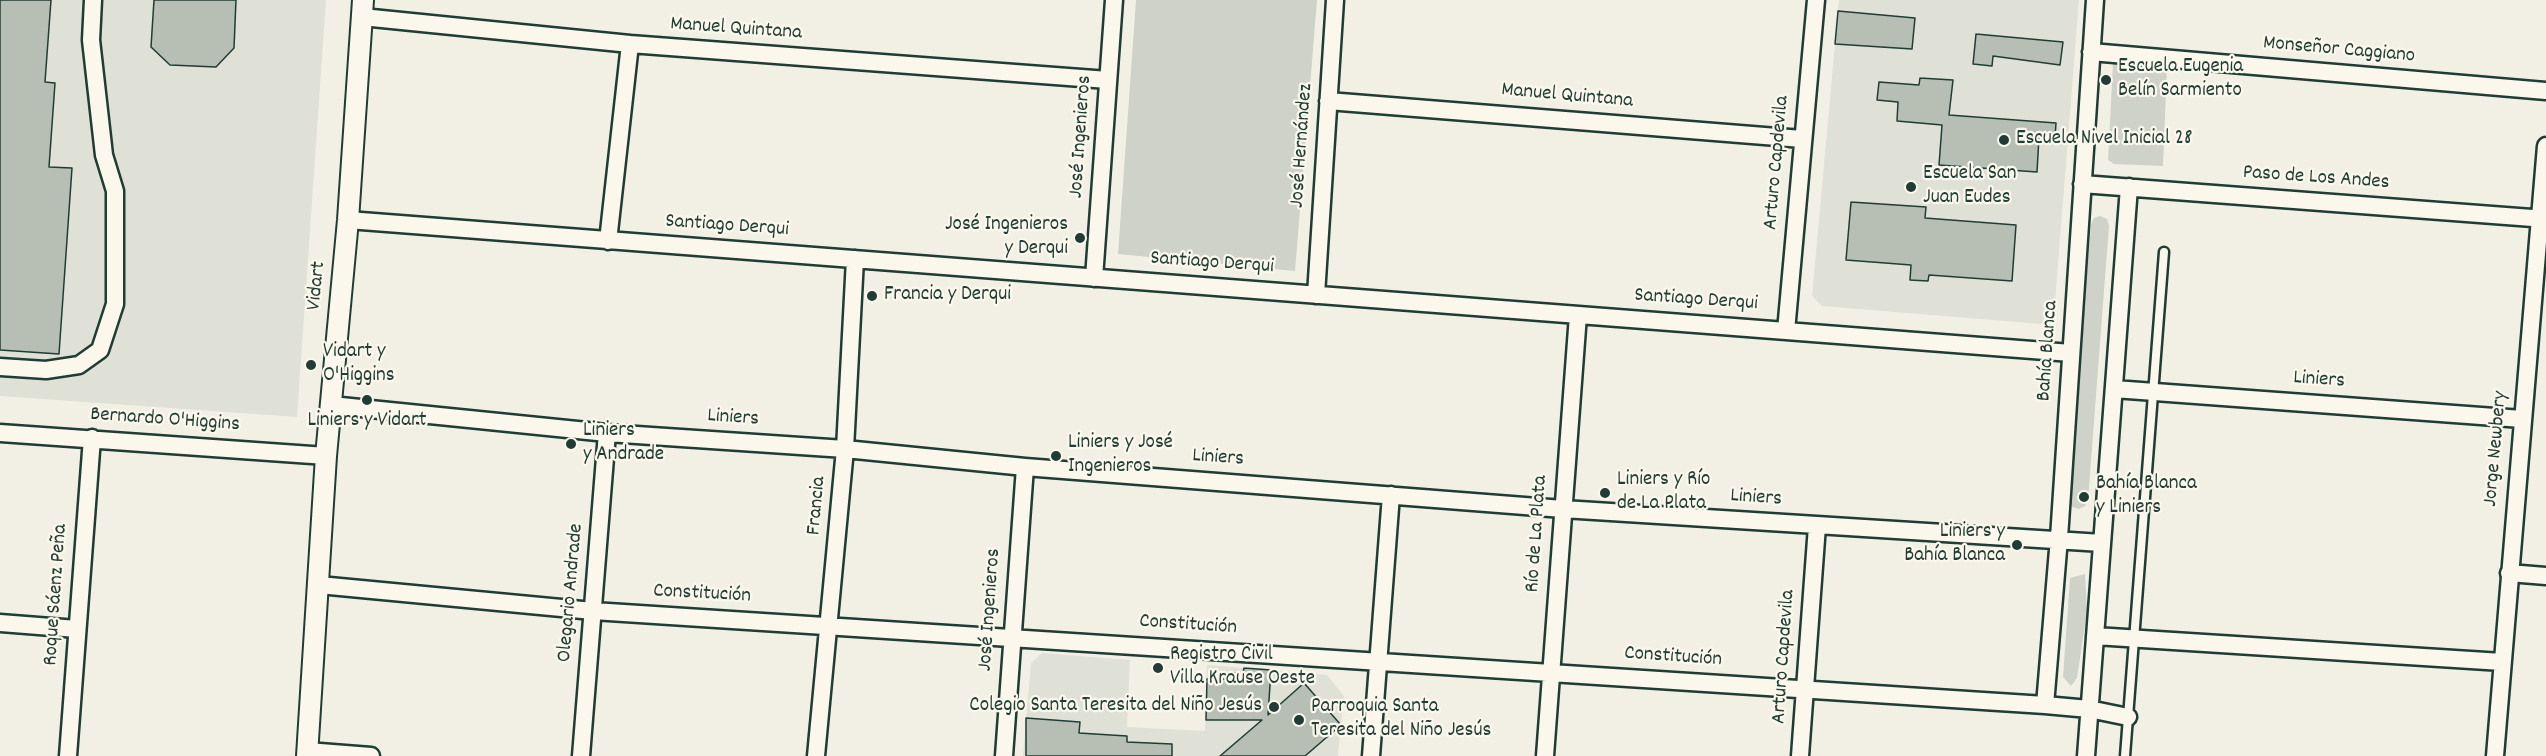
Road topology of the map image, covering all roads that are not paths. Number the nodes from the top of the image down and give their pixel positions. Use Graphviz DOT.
graph roads {
  1 [pos="93,0"];
  2 [pos="1114,0"];
  3 [pos="1335,0"];
  4 [pos="1816,0"];
  5 [pos="2095,0"];
  6 [pos="363,8"];
  7 [pos="630,44"];
  8 [pos="2091,52"];
  9 [pos="1108,80"];
  10 [pos="2546,92"];
  11 [pos="1328,101"];
  12 [pos="1802,139"];
  13 [pos="2546,146"];
  14 [pos="2082,184"];
  15 [pos="2129,187"];
  16 [pos="2543,219"];
  17 [pos="348,220"];
  18 [pos="608,241"];
  19 [pos="2164,252"];
  20 [pos="855,260"];
  21 [pos="1094,278"];
  22 [pos="1316,295"];
  23 [pos="1578,315"];
  24 [pos="1786,331"];
  25 [pos="2071,353"];
  26 [pos="0,368"];
  27 [pos="2114,389"];
  28 [pos="2154,392"];
  29 [pos="332,405"];
  30 [pos="2522,418"];
  31 [pos="0,433"];
  32 [pos="607,433"];
  33 [pos="92,438"];
  34 [pos="845,449"];
  35 [pos="326,456"];
  36 [pos="1025,467"];
  37 [pos="1391,495"];
  38 [pos="1563,508"];
  39 [pos="1817,526"];
  40 [pos="2059,538"];
  41 [pos="2102,543"];
  42 [pos="2509,573"];
  43 [pos="2546,576"];
  44 [pos="319,585"];
  45 [pos="593,611"];
  46 [pos="0,623"];
  47 [pos="830,625"];
  48 [pos="77,629"];
  49 [pos="2095,636"];
  50 [pos="1012,638"];
  51 [pos="2134,639"];
  52 [pos="1378,661"];
  53 [pos="2502,662"];
  54 [pos="1550,672"];
  55 [pos="1805,690"];
  56 [pos="2045,705"];
  57 [pos="2089,709"];
  58 [pos="2128,717"];
  59 [pos="307,754"];
  60 [pos="68,756"];
  61 [pos="371,756"];
  62 [pos="581,756"];
  63 [pos="816,756"];
  64 [pos="1004,756"];
  65 [pos="1371,756"];
  66 [pos="1545,756"];
  67 [pos="1800,756"];
  68 [pos="2086,756"];
  69 [pos="2125,756"];
  70 [pos="2495,756"];
  1 -- 26 [label="street"];
  2 -- 9 [label="street, José Ingenieros"];
  3 -- 11 [label="street, José Hernández"];
  4 -- 12 [label="street, Arturo Capdevila"];
  5 -- 8 [label="street, Bahía Blanca"];
  6 -- 7 [label="street, Manuel Quintana"];
  6 -- 17 [label="street, Vidart"];
  7 -- 9 [label="street, Manuel Quintana"];
  7 -- 18 [label="street"];
  8 -- 10 [label="street, Monseñor Caggiano"];
  8 -- 14 [label="street, Bahía Blanca"];
  9 -- 21 [label="street, José Ingenieros"];
  11 -- 12 [label="street, Manuel Quintana"];
  11 -- 22 [label="street, José Hernández"];
  12 -- 24 [label="street, Arturo Capdevila"];
  13 -- 16 [label="street, Jorge Newbery"];
  14 -- 15 [label="street, Paso de Los Andes"];
  14 -- 25 [label="street, Bahía Blanca"];
  15 -- 16 [label="street, Paso de Los Andes"];
  15 -- 27 [label="street"];
  16 -- 30 [label="street, Jorge Newbery"];
  17 -- 18 [label="street, Santiago Derqui"];
  17 -- 29 [label="street, Vidart"];
  18 -- 20 [label="street, Santiago Derqui"];
  19 -- 28 [label="lane"];
  20 -- 21 [label="street, Santiago Derqui"];
  20 -- 34 [label="street, Francia"];
  21 -- 22 [label="street, Santiago Derqui"];
  22 -- 23 [label="street, Santiago Derqui"];
  23 -- 24 [label="street, Santiago Derqui"];
  23 -- 38 [label="street, Río de La Plata"];
  24 -- 25 [label="street, Santiago Derqui"];
  25 -- 40 [label="street, Bahía Blanca"];
  27 -- 28 [label="street, Liniers"];
  27 -- 41 [label="street"];
  28 -- 30 [label="street, Liniers"];
  28 -- 51 [label="lane"];
  29 -- 32 [label="street, Liniers"];
  29 -- 35 [label="street, Vidart"];
  30 -- 42 [label="street, Jorge Newbery"];
  31 -- 33 [label="street, Bernardo O'Higgins"];
  32 -- 34 [label="street, Liniers"];
  32 -- 45 [label="street, Olegario Andrade"];
  33 -- 35 [label="street, Bernardo O'Higgins"];
  33 -- 48 [label="street, Roque Sáenz Peña"];
  34 -- 36 [label="street, Liniers"];
  34 -- 47 [label="street, Francia"];
  35 -- 44 [label="street, Vidart"];
  36 -- 37 [label="street, Liniers"];
  36 -- 50 [label="street, José Ingenieros"];
  37 -- 38 [label="street, Liniers"];
  37 -- 52 [label="street"];
  38 -- 39 [label="street, Liniers"];
  38 -- 54 [label="street, Río de La Plata"];
  39 -- 40 [label="street, Liniers"];
  39 -- 55 [label="street, Arturo Capdevila"];
  40 -- 41 [label="street, Liniers"];
  40 -- 56 [label="street, Bahía Blanca"];
  41 -- 49 [label="street"];
  42 -- 43 [label="street"];
  42 -- 53 [label="street, Jorge Newbery"];
  44 -- 45 [label="street, Constitución"];
  44 -- 59 [label="street, Vidart"];
  45 -- 47 [label="street, Constitución"];
  45 -- 62 [label="street, Olegario Andrade"];
  46 -- 48 [label="street"];
  47 -- 50 [label="street, Constitución"];
  47 -- 63 [label="street, Francia"];
  48 -- 60 [label="street, Roque Sáenz Peña"];
  49 -- 51 [label="street"];
  49 -- 57 [label="street"];
  50 -- 52 [label="street, Constitución"];
  50 -- 64 [label="street, José Ingenieros"];
  51 -- 53 [label="street"];
  51 -- 58 [label="lane"];
  52 -- 54 [label="street, Constitución"];
  52 -- 65 [label="street"];
  53 -- 70 [label="street, Jorge Newbery"];
  54 -- 55 [label="street, Constitución"];
  54 -- 66 [label="street, Río de La Plata"];
  55 -- 56 [label="street, Constitución"];
  55 -- 67 [label="street, Arturo Capdevila"];
  56 -- 57 [label="street, Constitución"];
  57 -- 58 [label="street, Constitución"];
  57 -- 68 [label="street"];
  58 -- 69 [label="lane"];
  59 -- 61 [label="street"];
}
